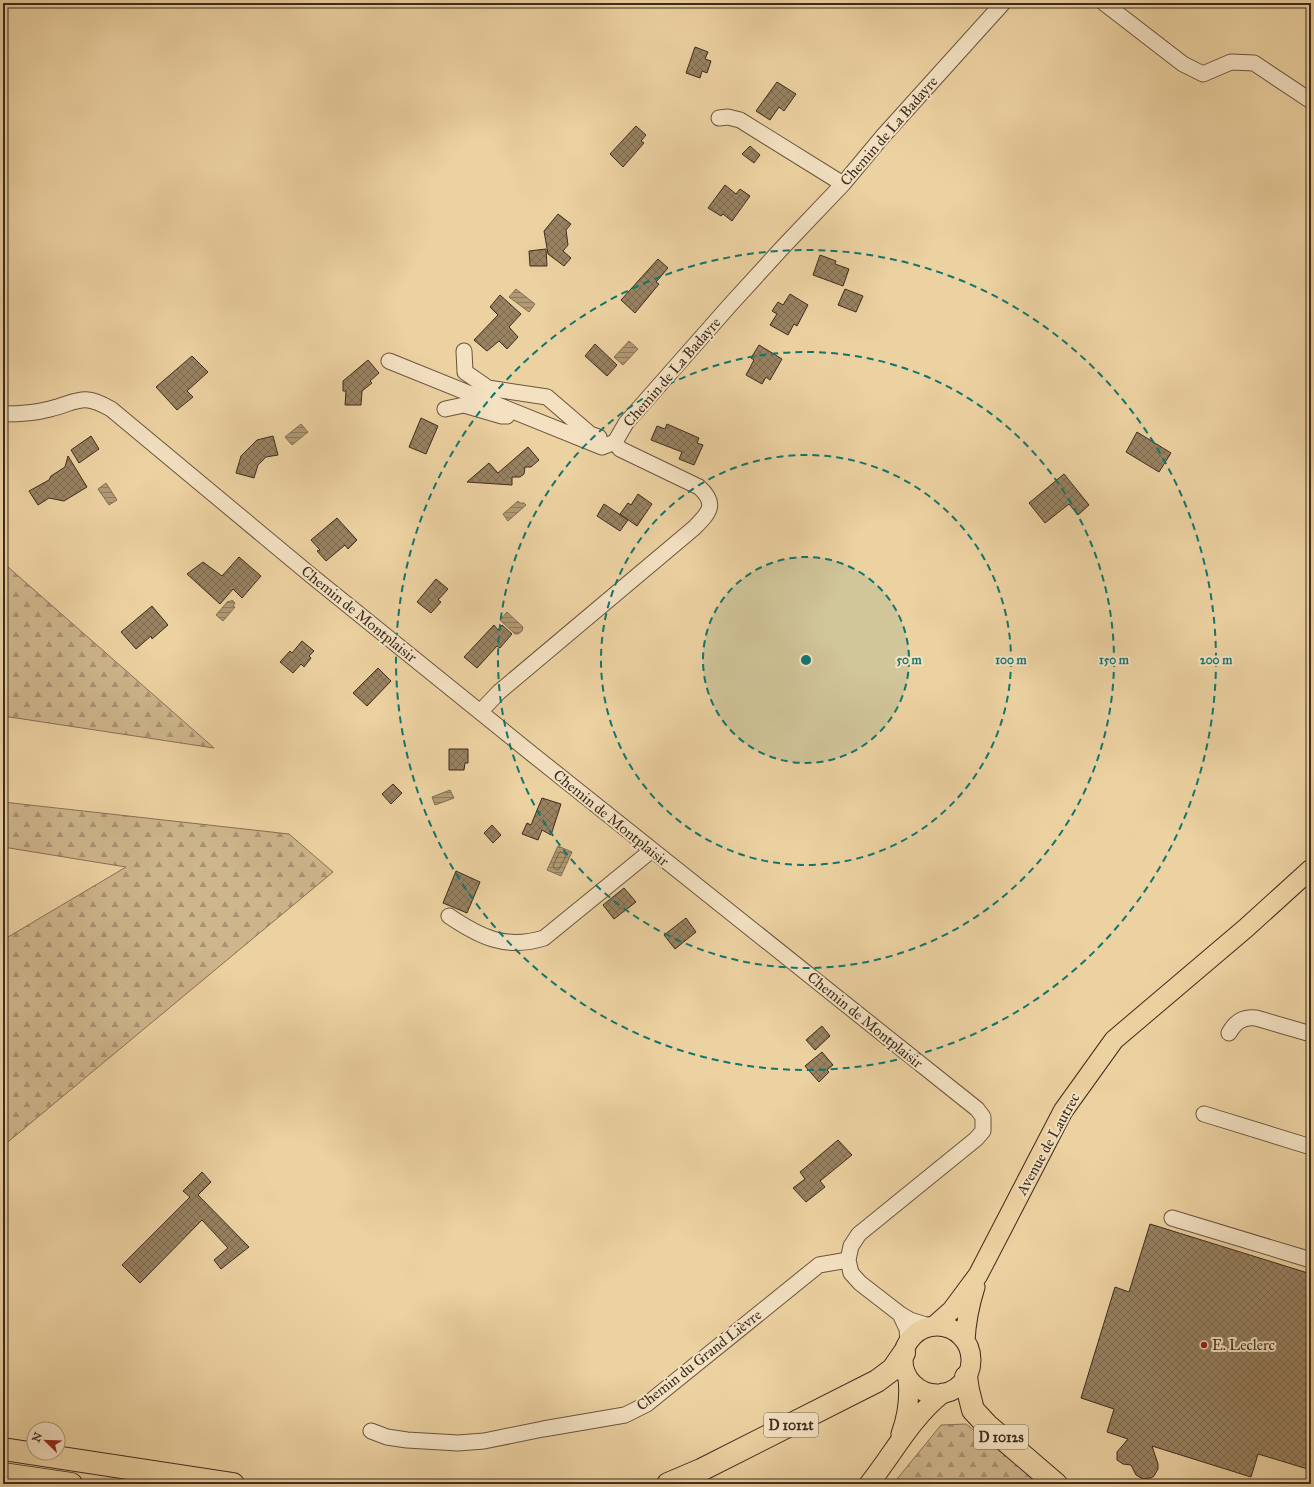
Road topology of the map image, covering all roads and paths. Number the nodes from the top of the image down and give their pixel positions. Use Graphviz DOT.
graph roads {
  1 [pos="1003,3"];
  2 [pos="1104,3"];
  3 [pos="1311,101"];
  4 [pos="719,118"];
  5 [pos="843,184"];
  6 [pos="464,351"];
  7 [pos="389,361"];
  8 [pos="445,409"];
  9 [pos="3,414"];
  10 [pos="524,415"];
  11 [pos="615,442"];
  12 [pos="480,712"];
  13 [pos="652,850"];
  14 [pos="1311,869"];
  15 [pos="449,916"];
  16 [pos="1229,1033"];
  17 [pos="1311,1034"];
  18 [pos="1204,1114"];
  19 [pos="1311,1147"];
  20 [pos="1172,1218"];
  21 [pos="848,1260"];
  22 [pos="1311,1260"];
  23 [pos="978,1275"];
  24 [pos="900,1314"];
  25 [pos="932,1326"];
  26 [pos="966,1341"];
  27 [pos="906,1348"];
  28 [pos="966,1377"];
  29 [pos="908,1378"];
  30 [pos="943,1393"];
  31 [pos="371,1431"];
  32 [pos="3,1450"];
  33 [pos="894,1450"];
  34 [pos="3,1474"];
  35 [pos="71,1484"];
  36 [pos="233,1484"];
  37 [pos="668,1484"];
  38 [pos="869,1484"];
  39 [pos="1056,1484"];
  1 -- 5 [label="street, Chemin de La Badayre"];
  2 -- 3 [label="street"];
  4 -- 5 [label="street"];
  5 -- 11 [label="street, Chemin de La Badayre"];
  6 -- 11 [label="street"];
  7 -- 10 [label="street"];
  8 -- 10 [label="street"];
  9 -- 12 [label="street, Chemin de Montplaisir"];
  10 -- 11 [label="street"];
  11 -- 12 [label="street, Chemin de La Badayre"];
  12 -- 13 [label="street, Chemin de Montplaisir"];
  13 -- 15 [label="street"];
  13 -- 21 [label="street, Chemin de Montplaisir"];
  14 -- 23 [label="main road, Avenue de Lautrec"];
  16 -- 17 [label="street"];
  18 -- 19 [label="street"];
  20 -- 22 [label="street"];
  21 -- 24 [label="street"];
  21 -- 31 [label="street, Chemin du Grand Lièvre"];
  23 -- 25 [label="main road, Avenue de Lautrec"];
  23 -- 26 [label="main road"];
  24 -- 25 [label="street"];
  24 -- 27 [label="street"];
  25 -- 26 [label="main road"];
  25 -- 27 [label="main road"];
  26 -- 28 [label="main road"];
  27 -- 29 [label="main road"];
  27 -- 37 [label="highway, D 1012t"];
  28 -- 30 [label="main road"];
  28 -- 39 [label="highway, D 1012s"];
  29 -- 30 [label="main road"];
  29 -- 33 [label="main road"];
  30 -- 33 [label="main road"];
  32 -- 36 [label="highway"];
  33 -- 38 [label="main road"];
  34 -- 35 [label="highway"];
}
